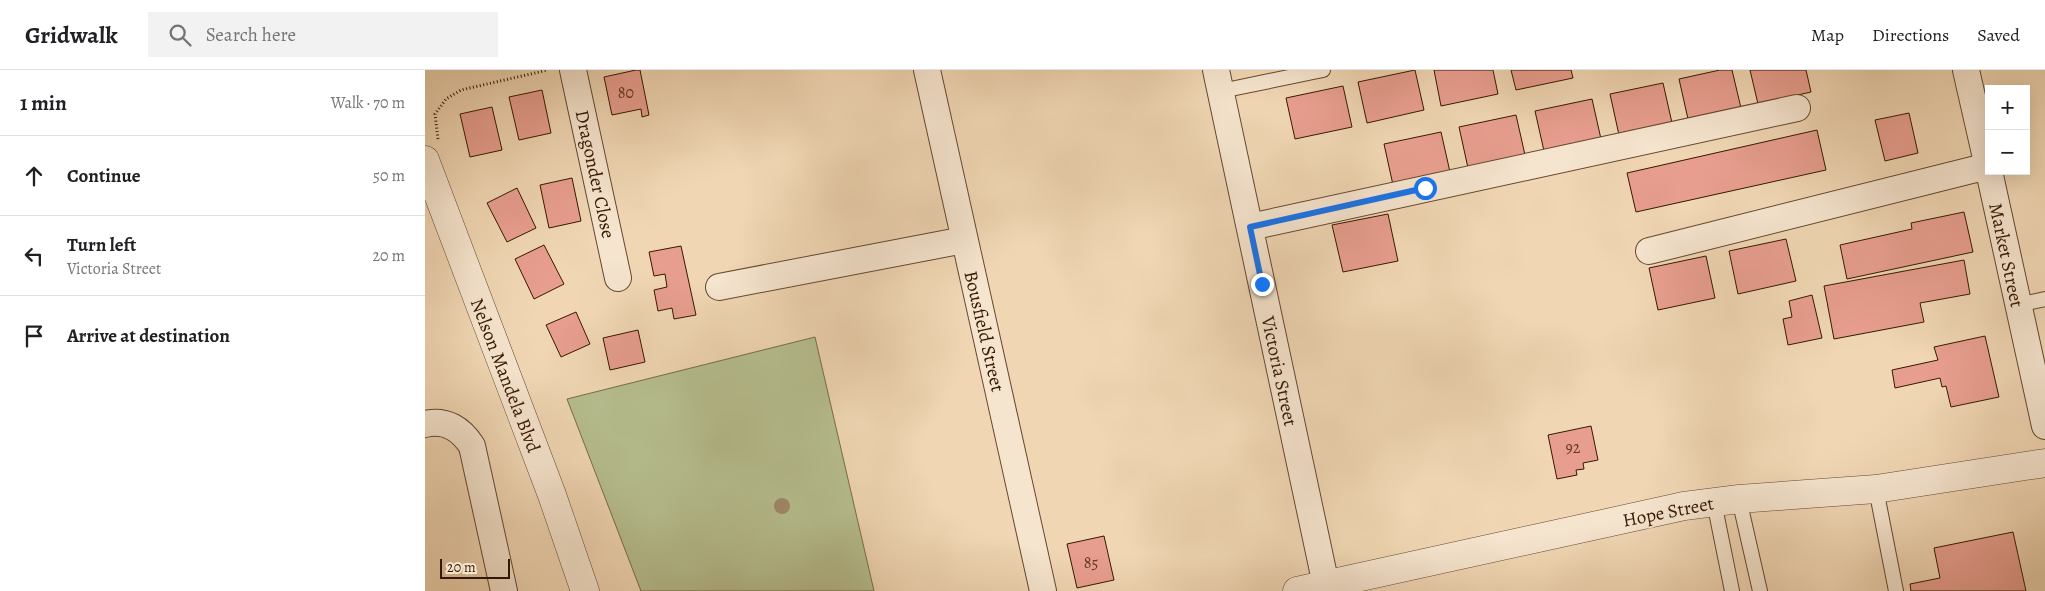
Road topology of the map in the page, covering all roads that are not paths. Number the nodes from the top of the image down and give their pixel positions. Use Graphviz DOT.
graph roads {
  1 [pos="573,70"];
  2 [pos="927,70"];
  3 [pos="1323,70"];
  4 [pos="1966,70"];
  5 [pos="1218,81"];
  6 [pos="1797,108"];
  7 [pos="1985,152"];
  8 [pos="433,153"];
  9 [pos="1985,170"];
  10 [pos="1990,175"];
  11 [pos="425,185"];
  12 [pos="442,206"];
  13 [pos="1250,227"];
  14 [pos="965,240"];
  15 [pos="1649,251"];
  16 [pos="618,278"];
  17 [pos="719,287"];
  18 [pos="2045,299"];
  19 [pos="2018,305"];
  20 [pos="2038,357"];
  21 [pos="2044,417"];
  22 [pos="425,424"];
  23 [pos="2045,463"];
  24 [pos="1876,490"];
  25 [pos="1726,500"];
  26 [pos="1326,584"];
  27 [pos="505,591"];
  28 [pos="585,591"];
  29 [pos="1043,591"];
  30 [pos="1297,591"];
  31 [pos="1732,591"];
  32 [pos="1760,591"];
  33 [pos="1896,591"];
  1 -- 16 [label="street, Dragonder Close"];
  2 -- 14 [label="street, Bousfield Street"];
  3 -- 5 [label="lane"];
  4 -- 7 [label="street, Market Street"];
  5 -- 13 [label="street, Victoria Street"];
  6 -- 13 [label="street"];
  8 -- 12 [label="street, Nelson Mandela Blvd"];
  9 -- 15 [label="street"];
  10 -- 19 [label="street, Market Street"];
  11 -- 12 [label="street"];
  12 -- 28 [label="street, Nelson Mandela Blvd"];
  13 -- 26 [label="street, Victoria Street"];
  14 -- 17 [label="street"];
  14 -- 29 [label="street, Bousfield Street"];
  18 -- 19 [label="lane"];
  19 -- 20 [label="street, Market Street"];
  20 -- 21 [label="street, Market Street"];
  22 -- 27 [label="street"];
  23 -- 24 [label="street, Hope Street"];
  24 -- 25 [label="street, Hope Street"];
  24 -- 33 [label="lane"];
  25 -- 26 [label="street, Hope Street"];
  25 -- 31 [label="lane"];
  25 -- 32 [label="lane"];
  26 -- 30 [label="street, Hope Street"];
}
